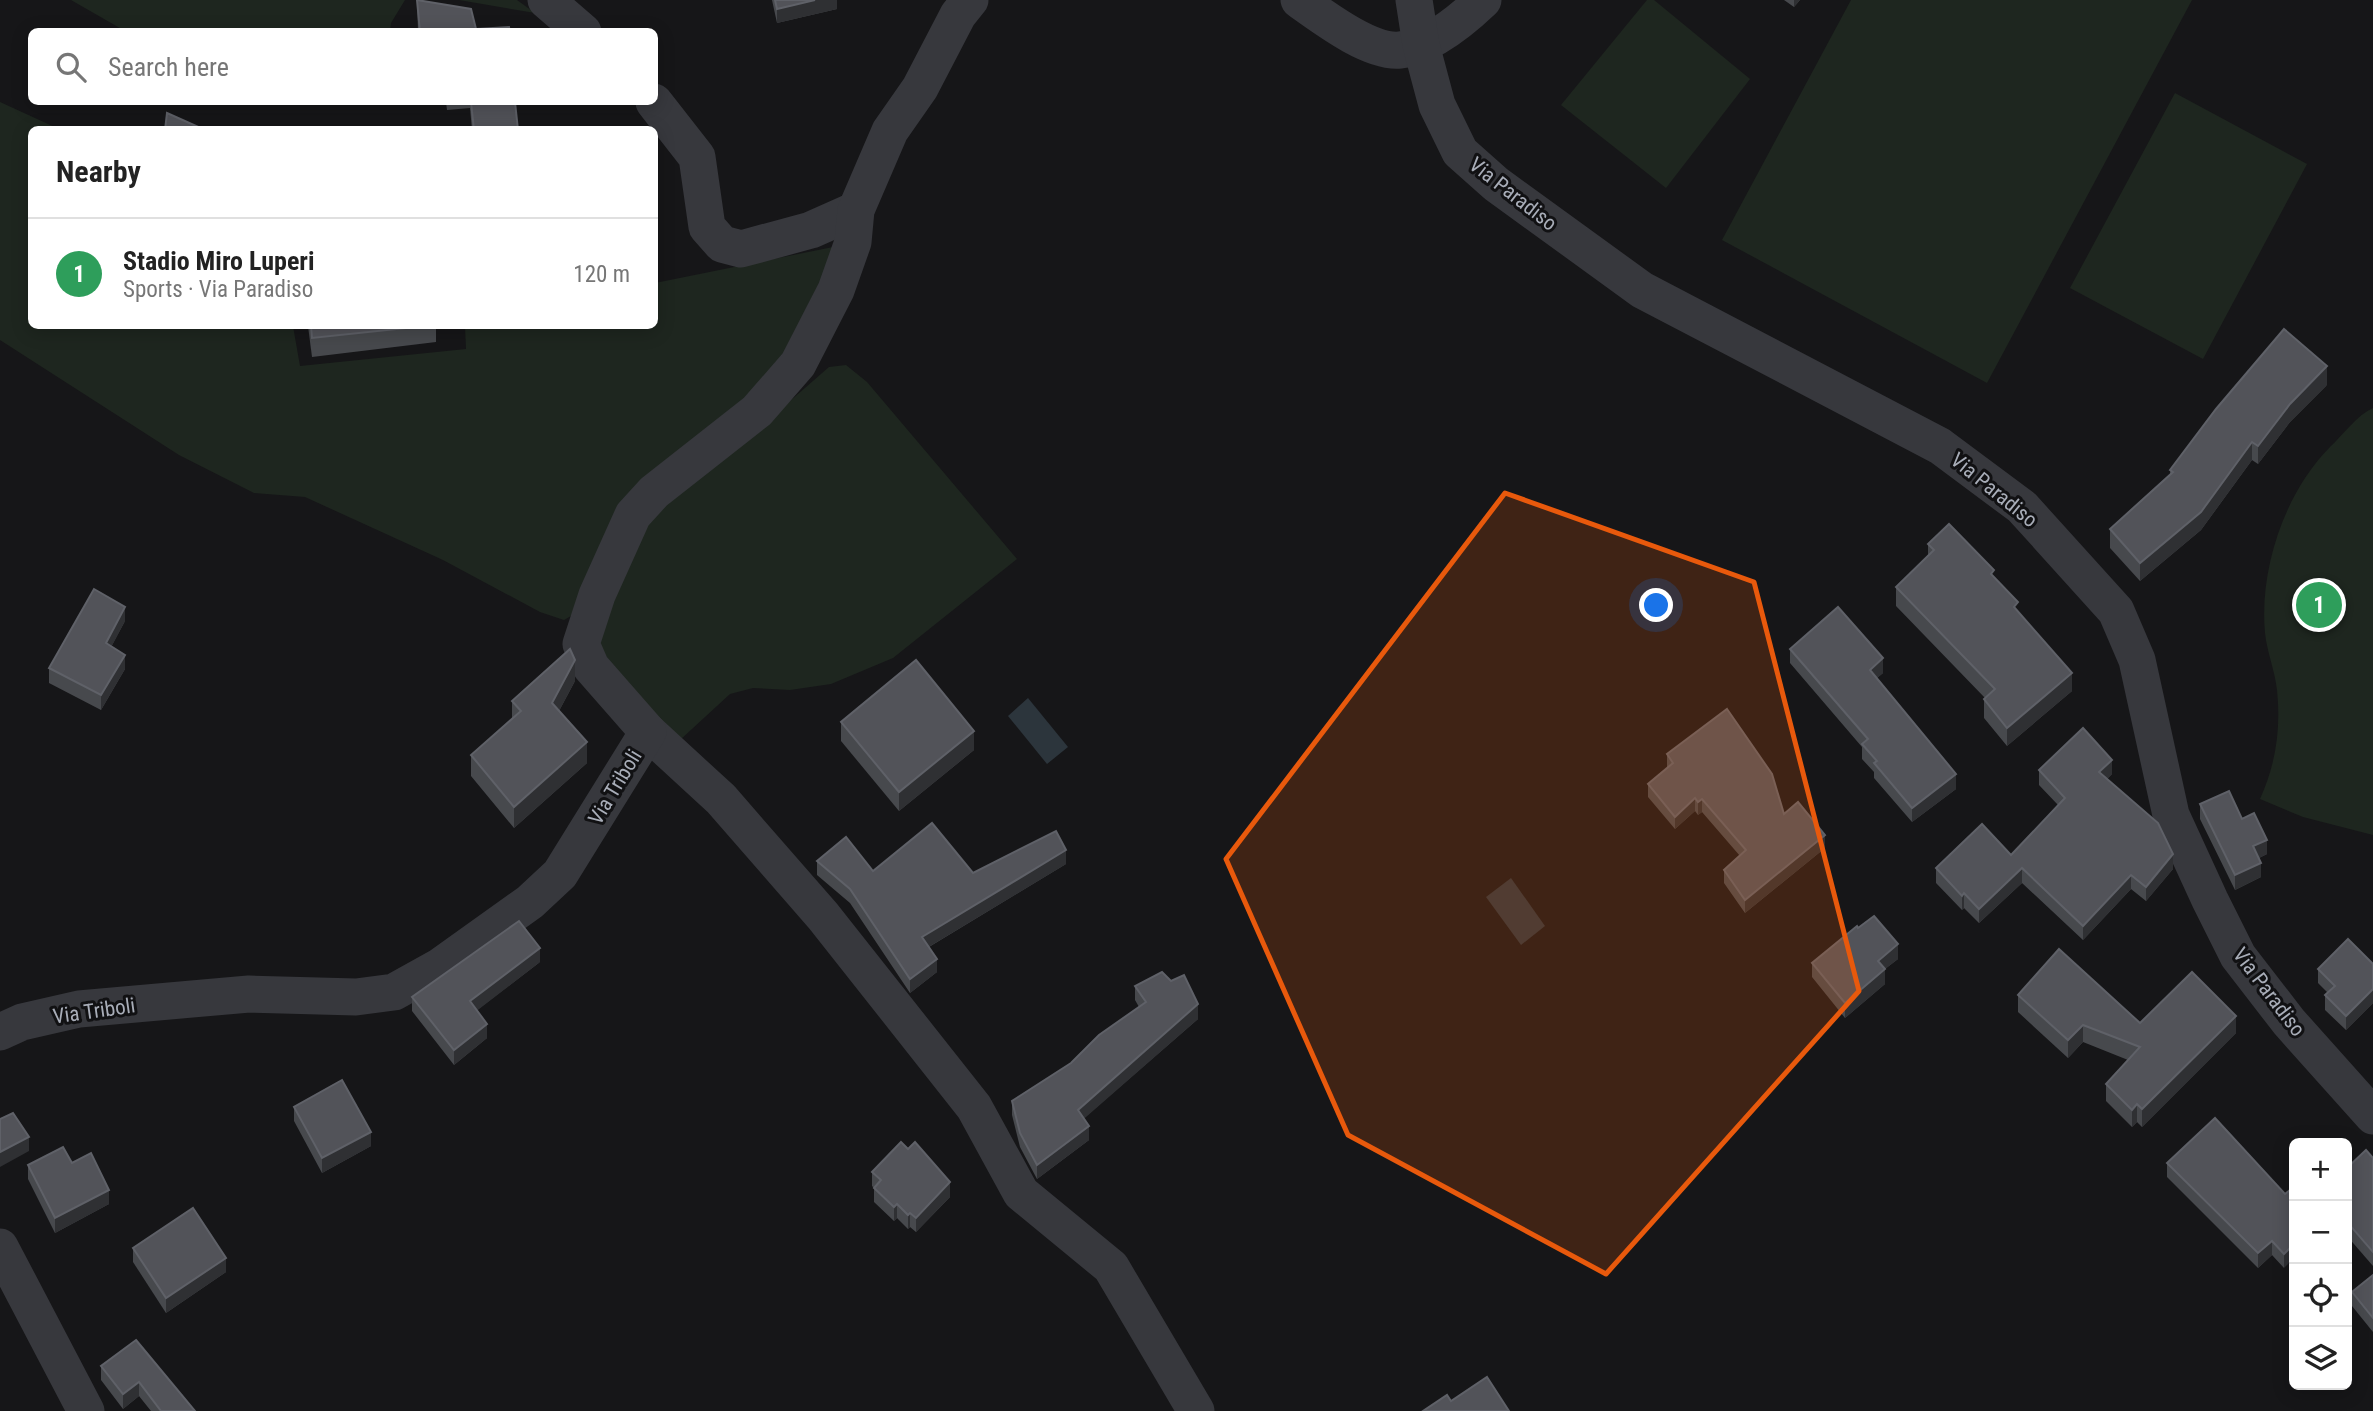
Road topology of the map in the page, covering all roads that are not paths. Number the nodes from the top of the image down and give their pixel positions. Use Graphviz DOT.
graph roads {
  1 [pos="546,0"];
  2 [pos="970,0"];
  3 [pos="1299,0"];
  4 [pos="1414,0"];
  5 [pos="1483,0"];
  6 [pos="578,28"];
  7 [pos="1421,44"];
  8 [pos="656,105"];
  9 [pos="856,210"];
  10 [pos="648,732"];
  11 [pos="0,1032"];
  12 [pos="2373,1116"];
  13 [pos="0,1247"];
  14 [pos="86,1411"];
  15 [pos="1196,1411"];
  1 -- 6 [label="street"];
  2 -- 9 [label="street, Via Triboli"];
  3 -- 7 [label="street"];
  4 -- 7 [label="street, Via Paradiso"];
  5 -- 7 [label="street"];
  7 -- 12 [label="street, Via Paradiso"];
  8 -- 9 [label="street"];
  9 -- 10 [label="street, Via Triboli"];
  10 -- 11 [label="street, Via Triboli"];
  10 -- 15 [label="street"];
  13 -- 14 [label="street"];
}
